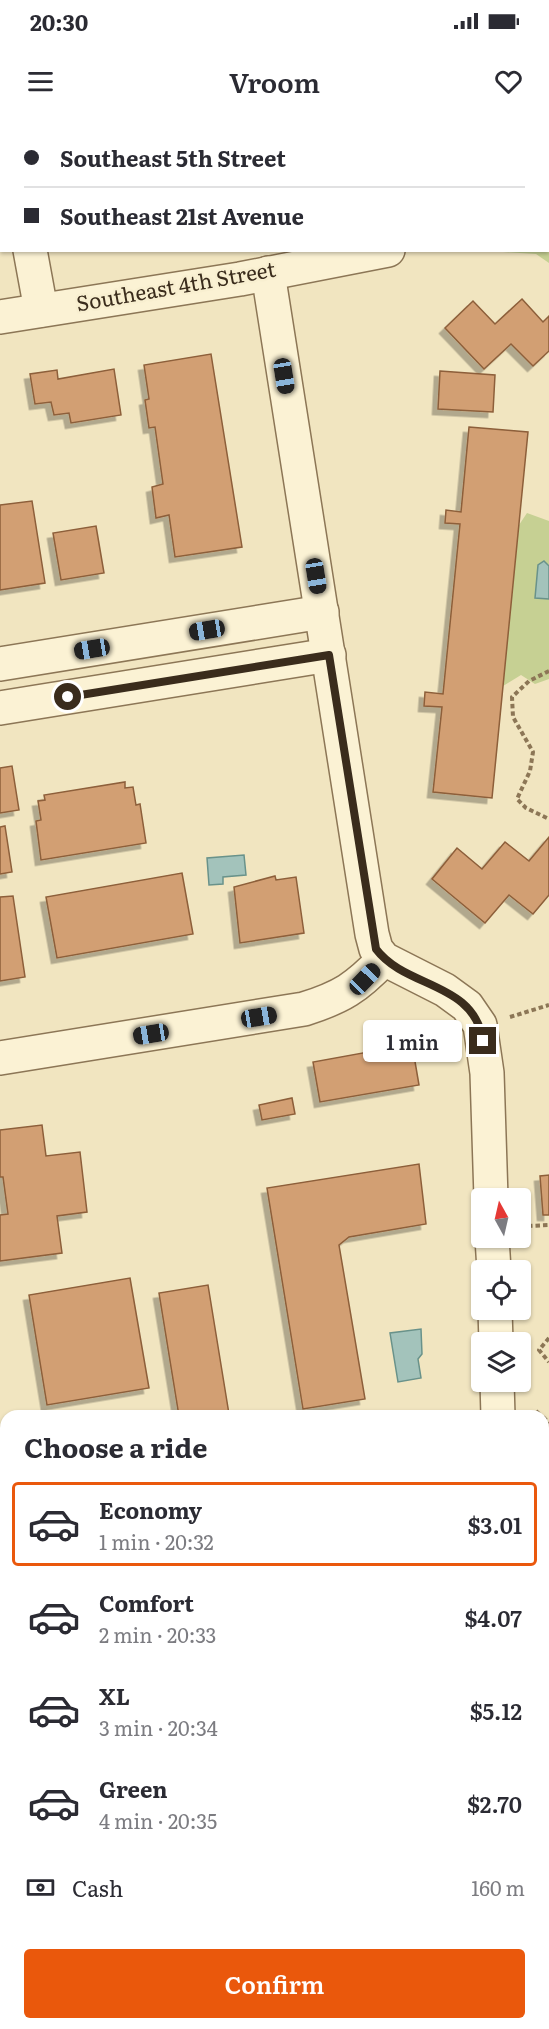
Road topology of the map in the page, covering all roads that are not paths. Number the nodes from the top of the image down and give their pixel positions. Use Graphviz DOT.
graph roads {
  1 [pos="30,252"];
  2 [pos="378,252"];
  3 [pos="268,273"];
  4 [pos="40,310"];
  5 [pos="0,316"];
  6 [pos="322,612"];
  7 [pos="329,655"];
  8 [pos="0,664"];
  9 [pos="0,708"];
  10 [pos="384,959"];
  11 [pos="0,1058"];
  12 [pos="491,1188"];
  13 [pos="497,1392"];
  14 [pos="498,1410"];
  1 -- 4 [label="street"];
  2 -- 3 [label="street, Southeast 4th Street"];
  3 -- 4 [label="street, Southeast 4th Street"];
  3 -- 6 [label="street"];
  4 -- 5 [label="street, Southeast 4th Street"];
  6 -- 7 [label="street"];
  6 -- 8 [label="street"];
  7 -- 9 [label="street"];
  7 -- 10 [label="street"];
  10 -- 11 [label="street"];
  10 -- 12 [label="street"];
  13 -- 14 [label="street"];
}
